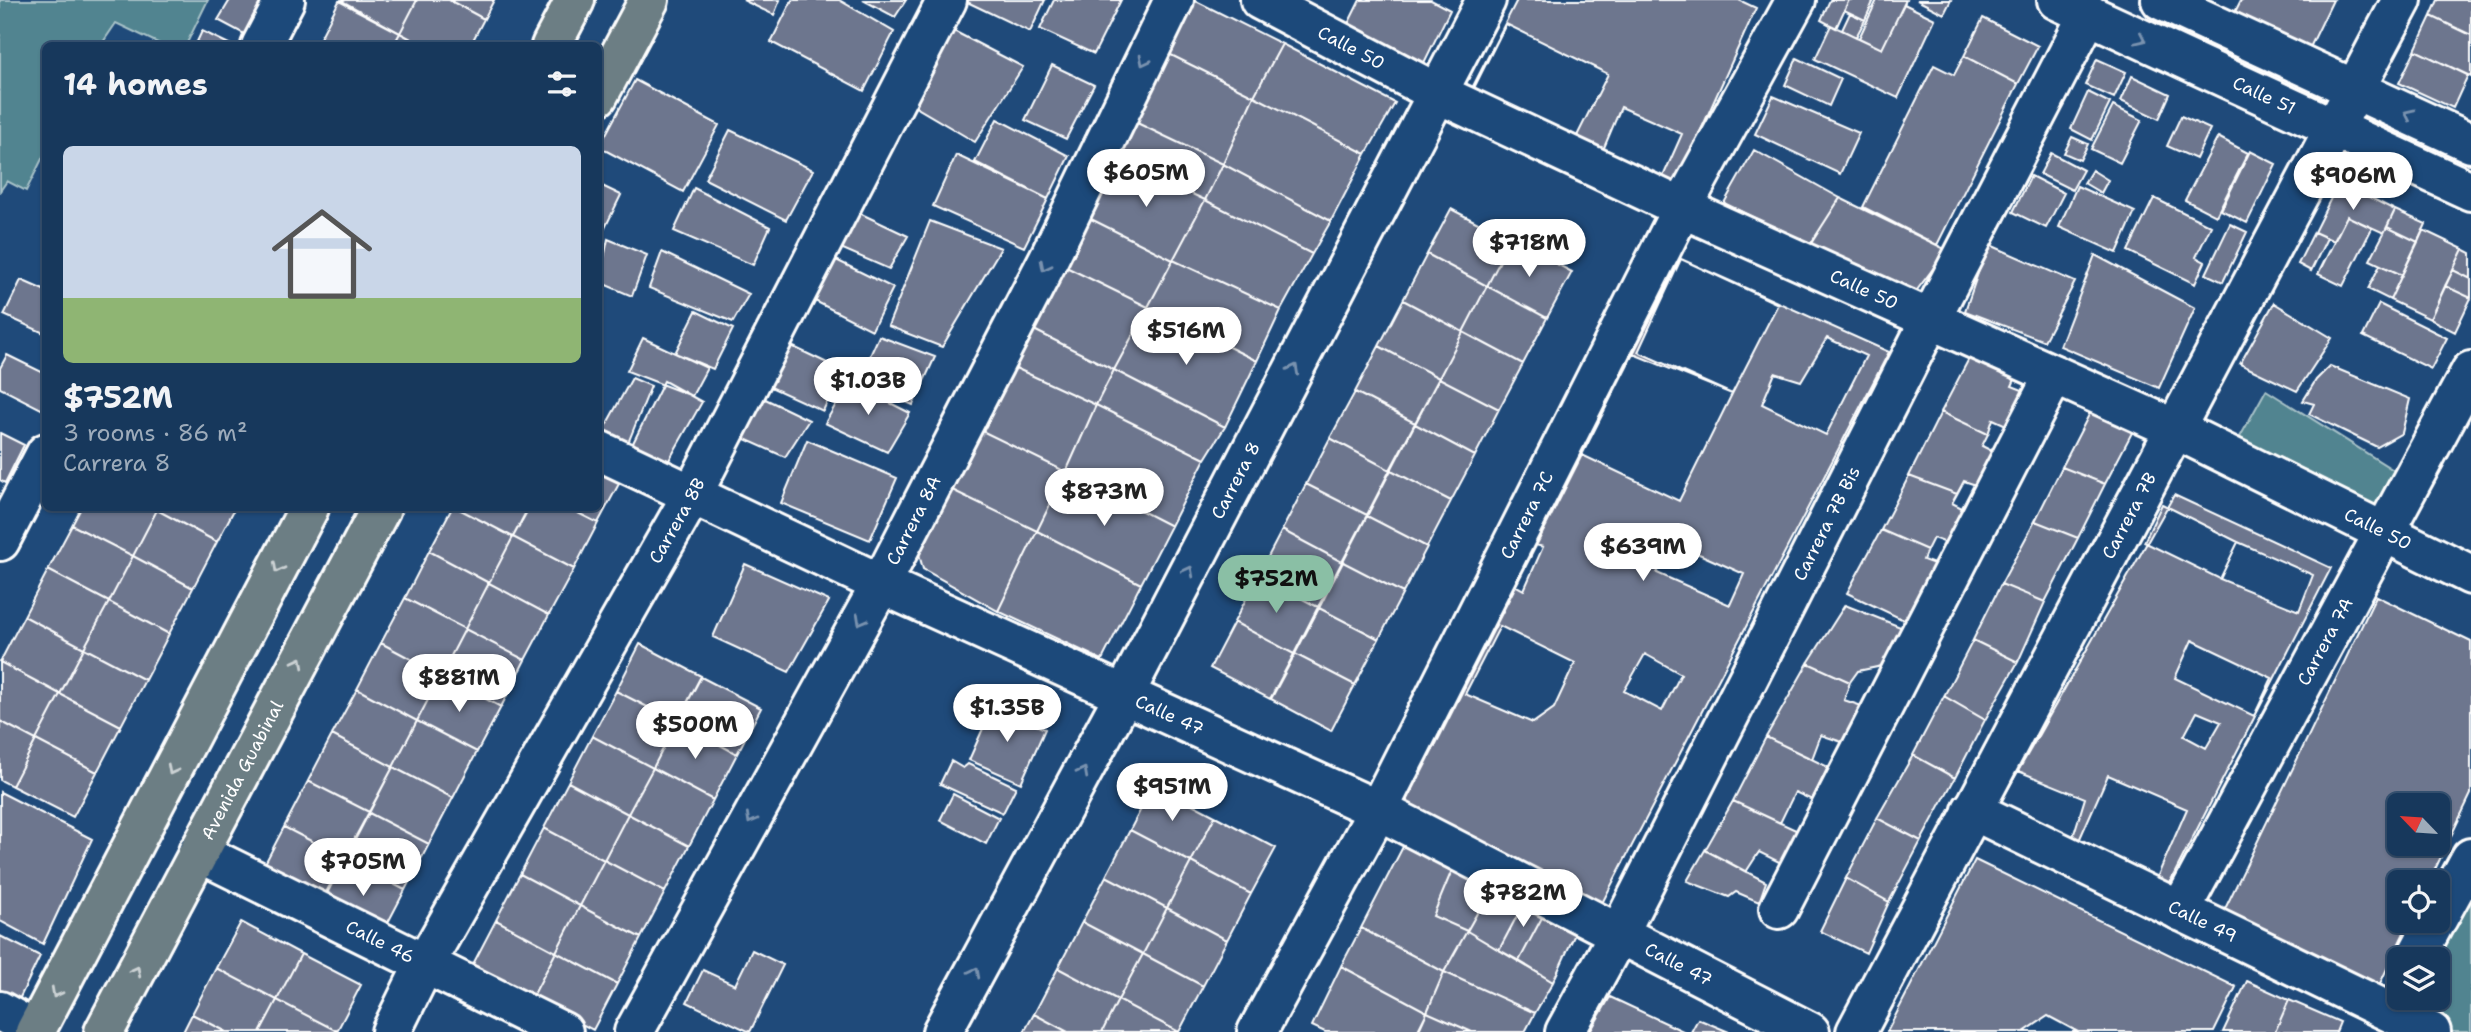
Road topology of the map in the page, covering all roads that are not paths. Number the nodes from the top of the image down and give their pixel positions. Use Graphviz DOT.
graph roads {
  1 [pos="285,0"];
  2 [pos="575,0"];
  3 [pos="649,0"];
  4 [pos="947,0"];
  5 [pos="1174,0"];
  6 [pos="1260,0"];
  7 [pos="1486,0"];
  8 [pos="1796,0"];
  9 [pos="2161,0"];
  10 [pos="2402,0"];
  11 [pos="2073,8"];
  12 [pos="263,42"];
  13 [pos="553,42"];
  14 [pos="602,88"];
  15 [pos="2354,88"];
  16 [pos="1437,93"];
  17 [pos="2333,128"];
  18 [pos="2471,143"];
  19 [pos="2471,191"];
  20 [pos="1682,208"];
  21 [pos="1930,320"];
  22 [pos="2471,371"];
  23 [pos="2054,374"];
  24 [pos="2173,428"];
  25 [pos="602,452"];
  26 [pos="42,461"];
  27 [pos="692,495"];
  28 [pos="307,511"];
  29 [pos="379,511"];
  30 [pos="2385,533"];
  31 [pos="0,541"];
  32 [pos="2471,575"];
  33 [pos="881,584"];
  34 [pos="1124,695"];
  35 [pos="1378,810"];
  36 [pos="1972,810"];
  37 [pos="198,852"];
  38 [pos="2471,858"];
  39 [pos="2450,896"];
  40 [pos="1779,909"];
  41 [pos="2180,911"];
  42 [pos="1618,935"];
  43 [pos="424,965"];
  44 [pos="2387,1010"];
  45 [pos="0,1012"];
  46 [pos="36,1031"];
  47 [pos="104,1032"];
  48 [pos="391,1032"];
  49 [pos="564,1032"];
  50 [pos="634,1032"];
  51 [pos="942,1032"];
  52 [pos="1257,1032"];
  53 [pos="1565,1032"];
  54 [pos="1810,1032"];
  55 [pos="1856,1032"];
  56 [pos="2431,1032"];
  1 -- 12 [label="street"];
  2 -- 13 [label="main road"];
  3 -- 14 [label="main road"];
  4 -- 27 [label="street, Carrera 8B"];
  5 -- 33 [label="street, Carrera 8A, one-way"];
  6 -- 16 [label="street, Calle 50"];
  7 -- 16 [label="street, Carrera 8"];
  8 -- 20 [label="street, Carrera 7C"];
  9 -- 15 [label="street"];
  10 -- 15 [label="street, Carrera 7B"];
  11 -- 17 [label="street, Calle 51, one-way"];
  11 -- 21 [label="street, Carrera 7B Bis"];
  15 -- 17 [label="street, Carrera 7B"];
  18 -- 15 [label="street, one-way"];
  16 -- 20 [label="street, Calle 50"];
  34 -- 16 [label="street, Carrera 8, one-way"];
  17 -- 19 [label="street, Calle 51"];
  17 -- 24 [label="street, Carrera 7B"];
  20 -- 21 [label="street, Calle 50"];
  20 -- 35 [label="street, Carrera 7C"];
  21 -- 23 [label="street, Calle 50"];
  21 -- 42 [label="street, Carrera 7B Bis"];
  22 -- 30 [label="street, Carrera 7A"];
  23 -- 24 [label="street, Calle 50"];
  23 -- 40 [label="street"];
  24 -- 30 [label="street, Calle 50"];
  24 -- 36 [label="street, Carrera 7B"];
  25 -- 27 [label="street, Calle 47"];
  26 -- 31 [label="street"];
  27 -- 33 [label="street, Calle 47"];
  27 -- 43 [label="street, Carrera 8B"];
  28 -- 46 [label="main road, one-way"];
  37 -- 29 [label="main road, Avenida Guabinal, one-way"];
  30 -- 32 [label="street, Calle 50"];
  30 -- 41 [label="street, Carrera 7A"];
  33 -- 34 [label="street, Calle 47"];
  33 -- 50 [label="street, Carrera 8A, one-way"];
  34 -- 35 [label="street, Calle 47"];
  51 -- 34 [label="street, Carrera 8, one-way"];
  35 -- 42 [label="street, Calle 47"];
  35 -- 52 [label="street, Carrera 7C"];
  36 -- 41 [label="street, Calle 49"];
  36 -- 55 [label="street, Carrera 7B"];
  37 -- 43 [label="street, Calle 46"];
  47 -- 37 [label="main road, Avenida Guabinal, one-way"];
  38 -- 39 [label="street"];
  41 -- 44 [label="street, Calle 49"];
  42 -- 53 [label="street, Carrera 7B Bis"];
  42 -- 54 [label="street, Calle 47"];
  43 -- 48 [label="street, Carrera 8B"];
  43 -- 49 [label="street, Calle 46"];
  44 -- 56 [label="street, Calle 49"];
  45 -- 46 [label="street"];
}
